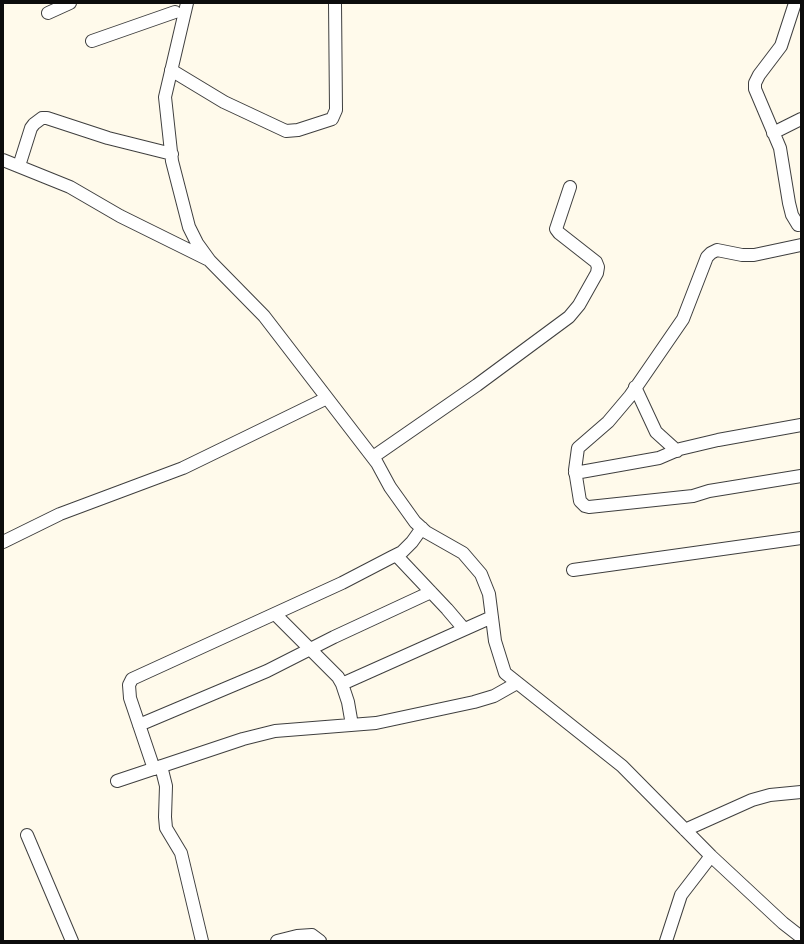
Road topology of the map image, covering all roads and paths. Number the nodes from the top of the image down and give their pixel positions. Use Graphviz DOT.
graph roads {
  1 [pos="70,3"];
  2 [pos="187,3"];
  3 [pos="334,3"];
  4 [pos="795,3"];
  5 [pos="173,7"];
  6 [pos="48,13"];
  7 [pos="181,33"];
  8 [pos="92,41"];
  9 [pos="171,70"];
  10 [pos="801,119"];
  11 [pos="773,133"];
  12 [pos="172,154"];
  13 [pos="3,160"];
  14 [pos="19,166"];
  15 [pos="570,188"];
  16 [pos="799,224"];
  17 [pos="801,244"];
  18 [pos="210,261"];
  19 [pos="635,387"];
  20 [pos="327,398"];
  21 [pos="801,425"];
  22 [pos="677,451"];
  23 [pos="373,457"];
  24 [pos="575,472"];
  25 [pos="801,476"];
  26 [pos="422,528"];
  27 [pos="801,538"];
  28 [pos="3,542"];
  29 [pos="396,555"];
  30 [pos="573,570"];
  31 [pos="431,592"];
  32 [pos="275,614"];
  33 [pos="492,617"];
  34 [pos="464,629"];
  35 [pos="310,648"];
  36 [pos="517,683"];
  37 [pos="342,684"];
  38 [pos="139,725"];
  39 [pos="352,725"];
  40 [pos="158,767"];
  41 [pos="117,781"];
  42 [pos="801,792"];
  43 [pos="685,830"];
  44 [pos="27,835"];
  45 [pos="711,856"];
  46 [pos="799,938"];
  47 [pos="72,941"];
  48 [pos="202,941"];
  49 [pos="277,941"];
  50 [pos="320,941"];
  51 [pos="666,941"];
  1 -- 6 [label="street"];
  2 -- 7 [label="street"];
  3 -- 9 [label="street"];
  4 -- 11 [label="street"];
  5 -- 7 [label="street"];
  5 -- 8 [label="street"];
  7 -- 9 [label="street"];
  9 -- 12 [label="street"];
  10 -- 11 [label="street"];
  11 -- 16 [label="street"];
  12 -- 14 [label="street"];
  12 -- 18 [label="street"];
  13 -- 14 [label="street"];
  14 -- 18 [label="street"];
  15 -- 23 [label="street"];
  16 -- 17 [label="street"];
  17 -- 19 [label="street"];
  18 -- 20 [label="street"];
  19 -- 22 [label="street"];
  19 -- 24 [label="street"];
  20 -- 23 [label="street"];
  20 -- 28 [label="street"];
  21 -- 22 [label="street"];
  22 -- 24 [label="street"];
  23 -- 26 [label="street"];
  24 -- 25 [label="street"];
  26 -- 29 [label="street"];
  26 -- 33 [label="street"];
  27 -- 30 [label="street"];
  29 -- 31 [label="street"];
  29 -- 32 [label="street"];
  31 -- 34 [label="street"];
  31 -- 35 [label="street"];
  32 -- 35 [label="street"];
  32 -- 38 [label="street"];
  33 -- 34 [label="street"];
  33 -- 36 [label="street"];
  34 -- 37 [label="street"];
  35 -- 37 [label="street"];
  35 -- 38 [label="street"];
  36 -- 39 [label="street"];
  36 -- 43 [label="street"];
  37 -- 39 [label="street"];
  38 -- 40 [label="street"];
  39 -- 40 [label="street"];
  40 -- 41 [label="street"];
  40 -- 48 [label="street"];
  42 -- 43 [label="street"];
  43 -- 45 [label="street"];
  44 -- 47 [label="street"];
  45 -- 46 [label="street"];
  45 -- 51 [label="street"];
  49 -- 50 [label="street"];
}
